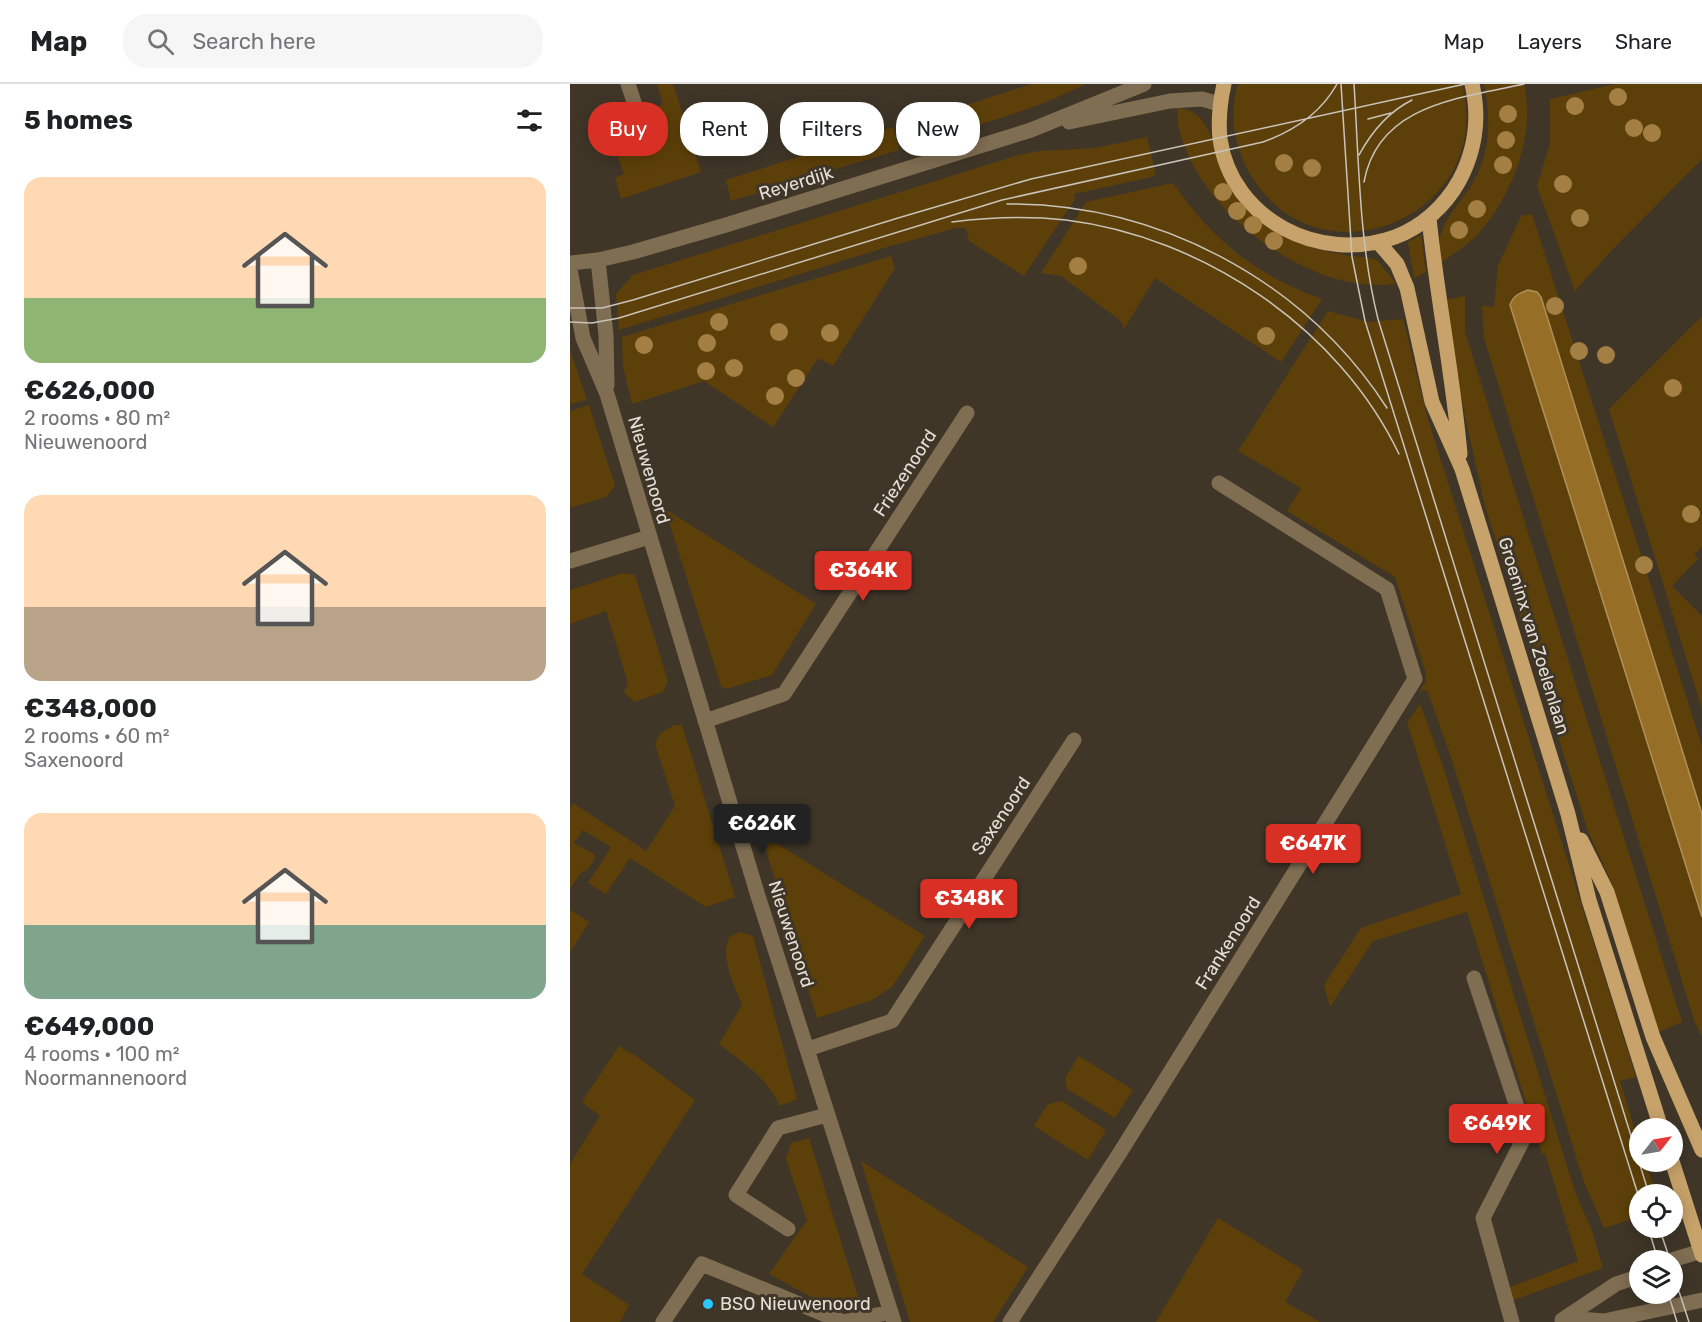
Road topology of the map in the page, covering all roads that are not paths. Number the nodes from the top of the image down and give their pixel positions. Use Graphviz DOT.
graph roads {
  1 [pos="628,84"];
  2 [pos="1144,84"];
  3 [pos="1224,84"];
  4 [pos="1472,84"];
  5 [pos="634,102"];
  6 [pos="1219,104"];
  7 [pos="1031,130"];
  8 [pos="1429,218"];
  9 [pos="1379,243"];
  10 [pos="598,260"];
  11 [pos="570,262"];
  12 [pos="570,270"];
  13 [pos="607,394"];
  14 [pos="967,413"];
  15 [pos="1462,469"];
  16 [pos="1219,483"];
  17 [pos="649,537"];
  18 [pos="570,561"];
  19 [pos="705,722"];
  20 [pos="1074,740"];
  21 [pos="1568,814"];
  22 [pos="1474,978"];
  23 [pos="808,1049"];
  24 [pos="827,1114"];
  25 [pos="1658,1118"];
  26 [pos="1702,1150"];
  27 [pos="1676,1172"];
  28 [pos="788,1229"];
  29 [pos="1702,1253"];
  30 [pos="1683,1257"];
  31 [pos="1629,1280"];
  32 [pos="1702,1300"];
  33 [pos="893,1317"];
  34 [pos="1563,1321"];
  35 [pos="663,1322"];
  36 [pos="1010,1322"];
  37 [pos="1512,1322"];
  1 -- 5 [label="street"];
  2 -- 7 [label="street, Reyerdijk"];
  3 -- 6 [label="main road"];
  4 -- 8 [label="main road"];
  6 -- 7 [label="street, Reyerdijk"];
  6 -- 9 [label="main road"];
  7 -- 10 [label="street, Reyerdijk"];
  8 -- 9 [label="main road"];
  8 -- 15 [label="main road, Groeninx van Zoelenlaan"];
  9 -- 15 [label="main road, Groeninx van Zoelenlaan"];
  10 -- 11 [label="street, Reyerdijk"];
  10 -- 13 [label="street, Nieuwenoord"];
  12 -- 13 [label="street, Nieuwenoord"];
  13 -- 17 [label="street, Nieuwenoord"];
  14 -- 19 [label="street, Friezenoord"];
  15 -- 21 [label="main road, Groeninx van Zoelenlaan"];
  16 -- 36 [label="street, Frankenoord"];
  17 -- 18 [label="street"];
  17 -- 19 [label="street, Nieuwenoord"];
  19 -- 23 [label="street, Nieuwenoord"];
  20 -- 23 [label="street, Saxenoord"];
  21 -- 25 [label="main road, Groeninx van Zoelenlaan"];
  21 -- 26 [label="main road, Groeninx van Zoelenlaan"];
  22 -- 37 [label="street"];
  23 -- 24 [label="street, Nieuwenoord"];
  24 -- 28 [label="street"];
  24 -- 33 [label="street, Nieuwenoord"];
  27 -- 29 [label="main road"];
  29 -- 30 [label="street"];
  31 -- 34 [label="street"];
  32 -- 34 [label="street"];
  33 -- 35 [label="street, Nieuwenoord"];
}
